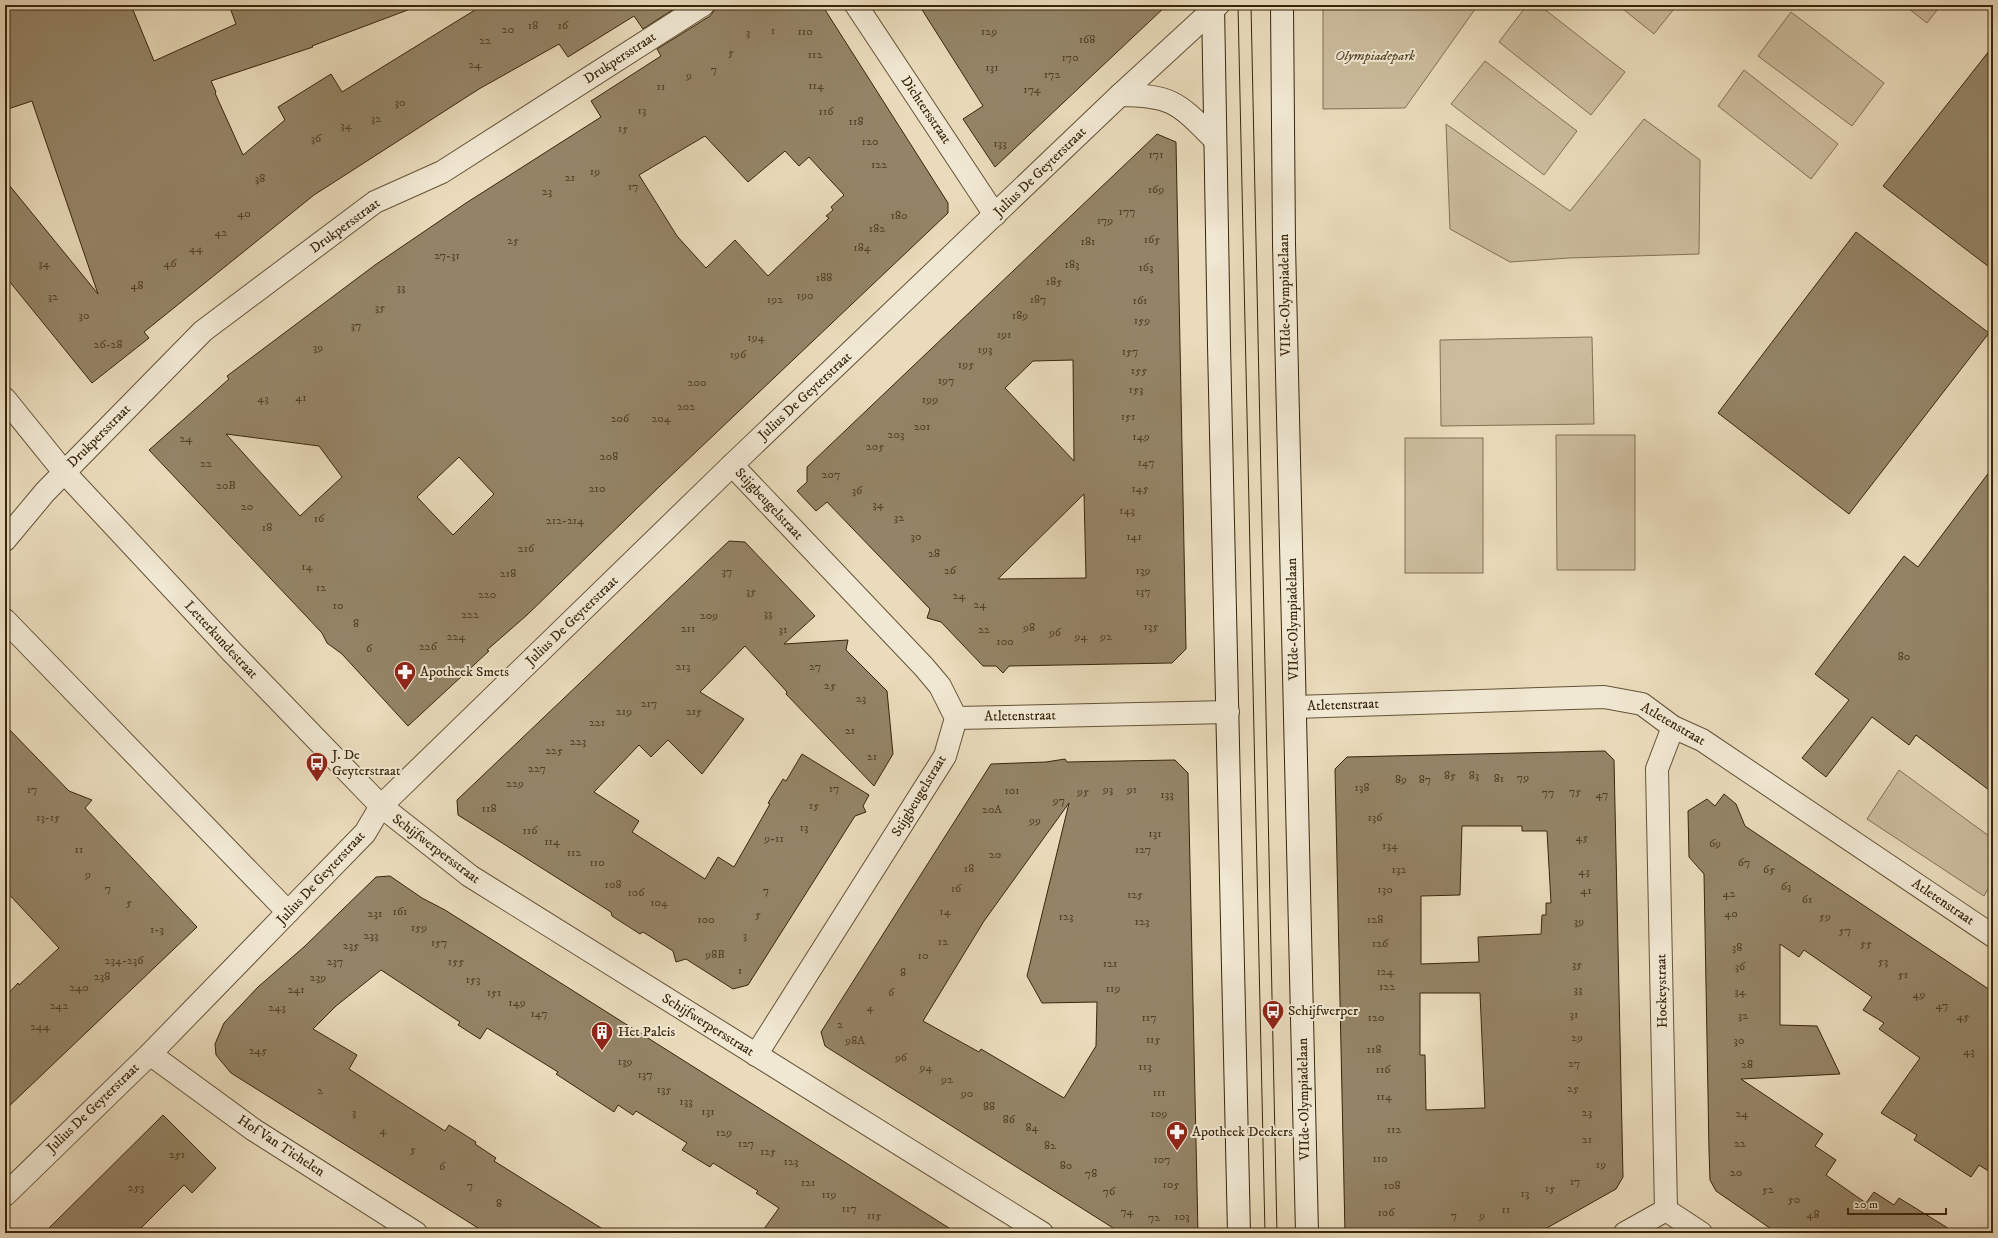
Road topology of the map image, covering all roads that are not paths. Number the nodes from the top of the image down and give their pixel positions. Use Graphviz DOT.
graph roads {
  1 [pos="703,5"];
  2 [pos="856,5"];
  3 [pos="1282,5"];
  4 [pos="1215,6"];
  5 [pos="1120,95"];
  6 [pos="1215,140"];
  7 [pos="995,215"];
  8 [pos="5,399"];
  9 [pos="732,464"];
  10 [pos="64,472"];
  11 [pos="5,540"];
  12 [pos="5,620"];
  13 [pos="1295,707"];
  14 [pos="1228,712"];
  15 [pos="956,718"];
  16 [pos="1673,727"];
  17 [pos="381,806"];
  18 [pos="288,912"];
  19 [pos="1993,936"];
  20 [pos="150,1054"];
  21 [pos="756,1055"];
  22 [pos="5,1195"];
  23 [pos="1666,1210"];
  24 [pos="416,1233"];
  25 [pos="1042,1233"];
  26 [pos="1239,1233"];
  27 [pos="1307,1233"];
  28 [pos="1624,1233"];
  29 [pos="1701,1233"];
  1 -- 10 [label="street, Drukpersstraat"];
  2 -- 7 [label="street, Dichtersstraat"];
  3 -- 13 [label="street, VIIde-Olympiadelaan"];
  4 -- 5 [label="street, Julius De Geyterstraat"];
  4 -- 6 [label="street"];
  5 -- 6 [label="street"];
  5 -- 7 [label="street, Julius De Geyterstraat"];
  6 -- 14 [label="street"];
  7 -- 9 [label="street, Julius De Geyterstraat"];
  8 -- 10 [label="street, Letterkundestraat"];
  9 -- 15 [label="street, Stijgbeugelstraat"];
  9 -- 17 [label="street, Julius De Geyterstraat"];
  10 -- 11 [label="street"];
  10 -- 17 [label="street, Letterkundestraat"];
  12 -- 18 [label="street"];
  13 -- 16 [label="street, Atletenstraat"];
  13 -- 27 [label="street, VIIde-Olympiadelaan"];
  14 -- 15 [label="street, Atletenstraat"];
  14 -- 26 [label="street"];
  15 -- 21 [label="street, Stijgbeugelstraat"];
  16 -- 19 [label="street, Atletenstraat"];
  16 -- 23 [label="street, Hockeystraat"];
  17 -- 18 [label="street, Julius De Geyterstraat"];
  17 -- 21 [label="street, Schijfwerpersstraat"];
  18 -- 20 [label="street, Julius De Geyterstraat"];
  20 -- 22 [label="street, Julius De Geyterstraat"];
  20 -- 24 [label="street, Hof Van Tichelen"];
  21 -- 25 [label="street, Schijfwerpersstraat"];
  23 -- 28 [label="street"];
  23 -- 29 [label="street"];
}
